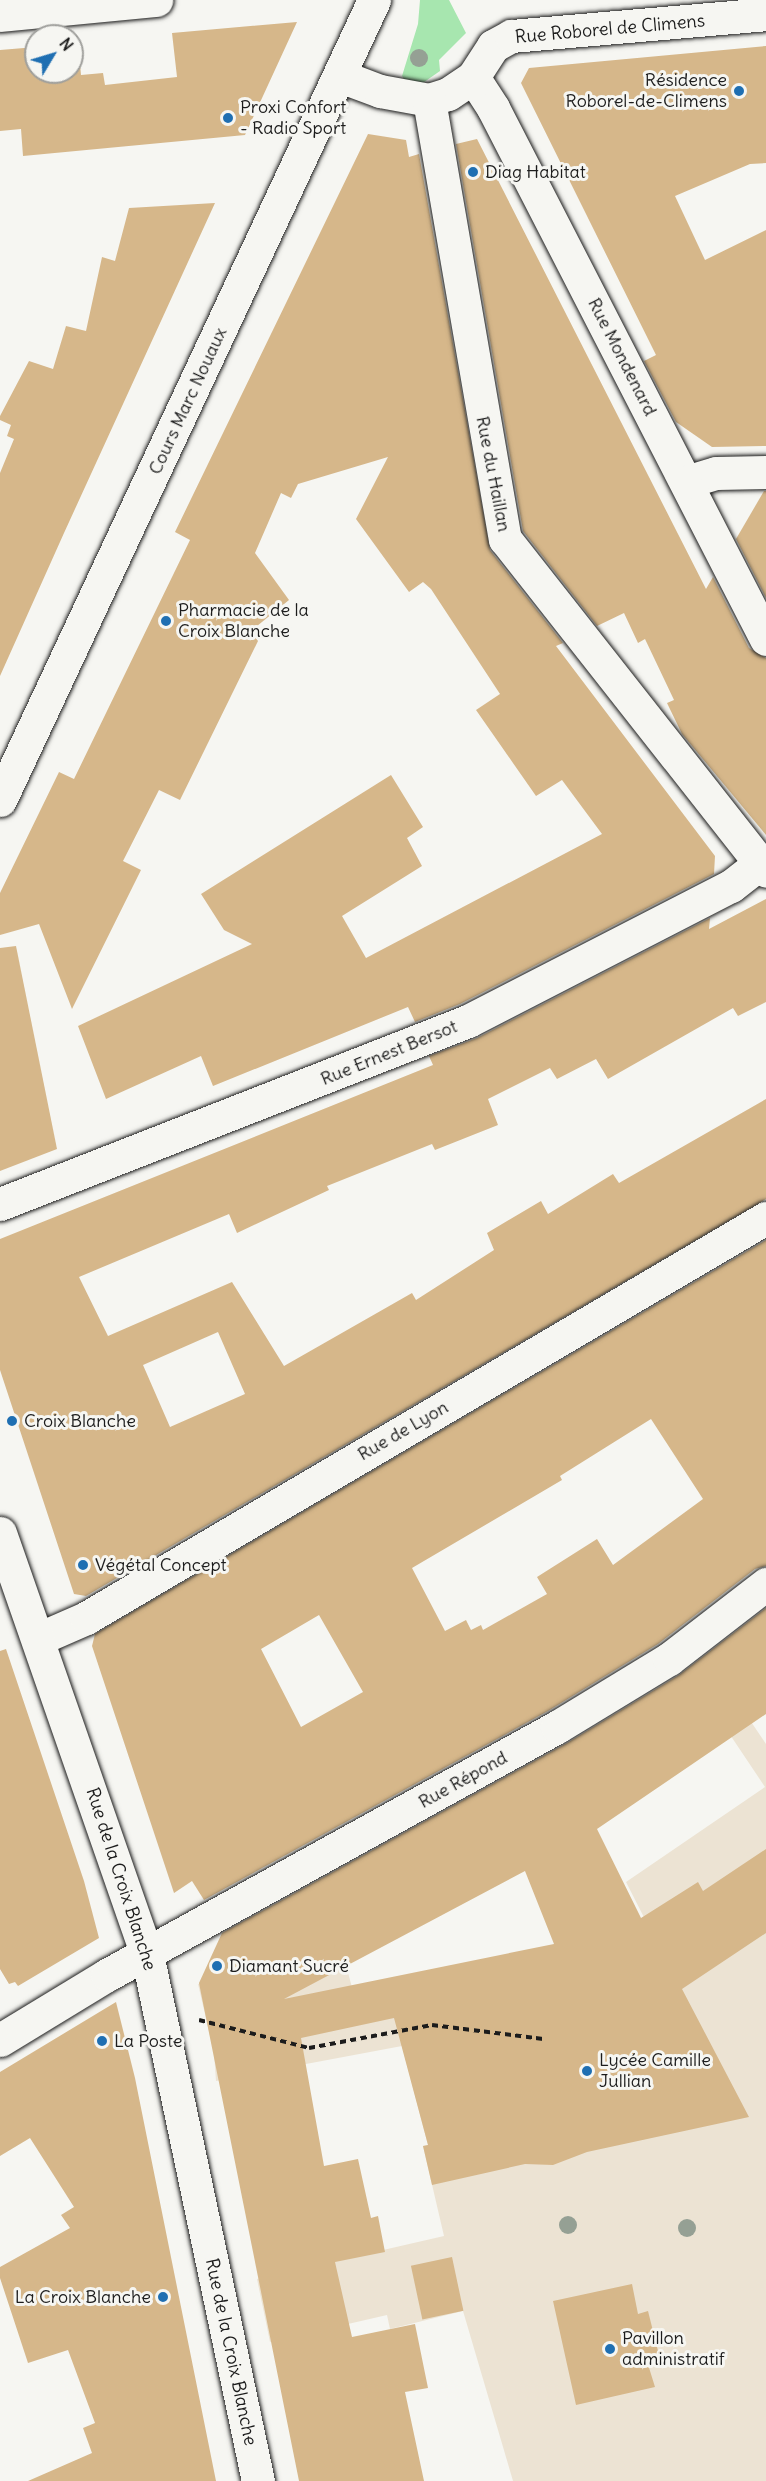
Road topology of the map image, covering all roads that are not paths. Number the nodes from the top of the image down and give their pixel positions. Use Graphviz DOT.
graph roads {
  1 [pos="156,0"];
  2 [pos="374,0"];
  3 [pos="766,14"];
  4 [pos="0,15"];
  5 [pos="340,76"];
  6 [pos="473,77"];
  7 [pos="429,100"];
  8 [pos="766,472"];
  9 [pos="686,482"];
  10 [pos="766,639"];
  11 [pos="0,800"];
  12 [pos="763,867"];
  13 [pos="0,1204"];
  14 [pos="766,1218"];
  15 [pos="0,1533"];
  16 [pos="766,1584"];
  17 [pos="38,1638"];
  18 [pos="147,1954"];
  19 [pos="0,2040"];
  20 [pos="258,2481"];
  1 -- 4 [label="street"];
  2 -- 5 [label="street, Cours Marc Nouaux"];
  3 -- 6 [label="street, Rue Roborel de Climens"];
  5 -- 7 [label="street"];
  5 -- 11 [label="street, Cours Marc Nouaux"];
  6 -- 7 [label="street"];
  6 -- 9 [label="street, Rue Mondenard"];
  7 -- 12 [label="street, Rue du Haillan"];
  8 -- 9 [label="street"];
  9 -- 10 [label="street, Rue Mondenard"];
  12 -- 13 [label="street, Rue Ernest Bersot"];
  14 -- 17 [label="street, Rue de Lyon"];
  15 -- 17 [label="street, Rue de la Croix Blanche"];
  16 -- 18 [label="street, Rue Répond"];
  17 -- 18 [label="street, Rue de la Croix Blanche"];
  18 -- 19 [label="street, Rue Répond"];
  18 -- 20 [label="street, Rue de la Croix Blanche"];
}
